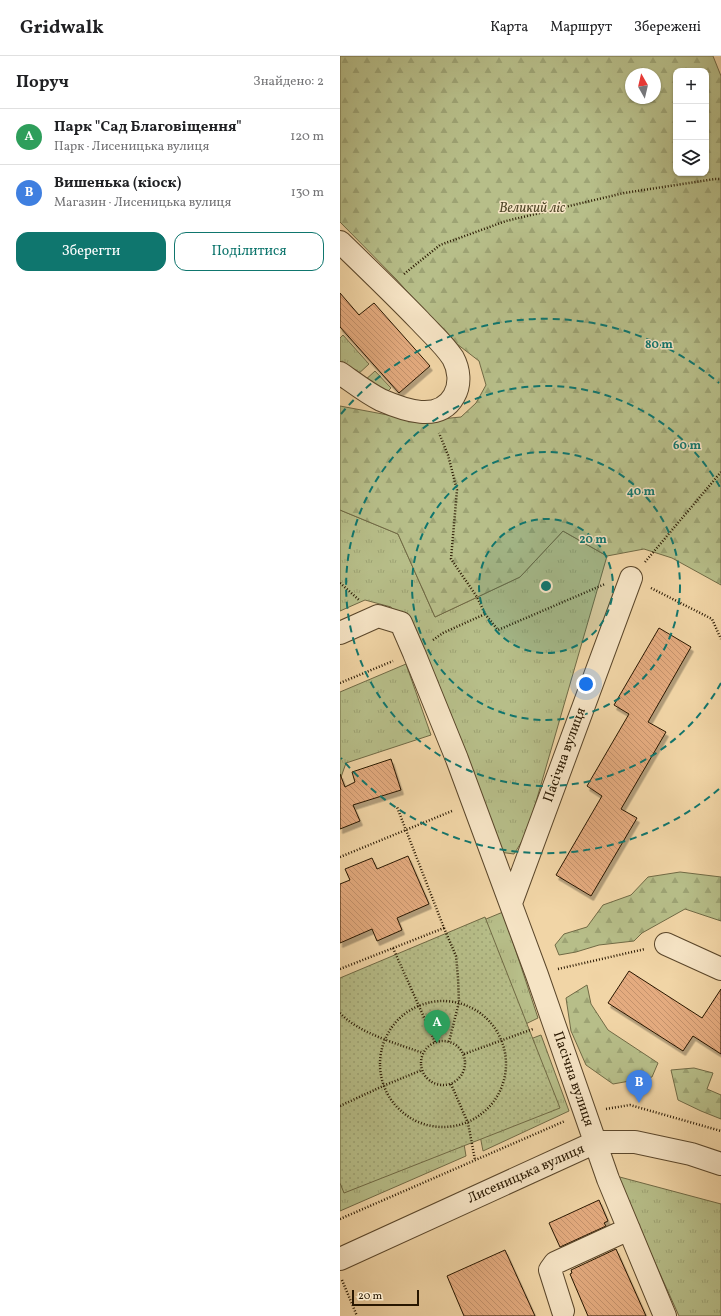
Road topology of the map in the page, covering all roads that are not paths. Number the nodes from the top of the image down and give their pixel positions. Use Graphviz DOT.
graph roads {
  1 [pos="340,242"];
  2 [pos="340,373"];
  3 [pos="631,578"];
  4 [pos="340,632"];
  5 [pos="511,903"];
  6 [pos="666,944"];
  7 [pos="721,969"];
  8 [pos="596,1142"];
  9 [pos="721,1164"];
  10 [pos="629,1229"];
  11 [pos="340,1259"];
  12 [pos="563,1311"];
  13 [pos="665,1316"];
  1 -- 2 [label="street"];
  3 -- 5 [label="street, Пасічна вулиця"];
  4 -- 5 [label="street, Пасічна вулиця"];
  5 -- 8 [label="street, Пасічна вулиця"];
  6 -- 7 [label="street"];
  8 -- 9 [label="street, Лисеницька вулиця"];
  8 -- 10 [label="street, Пасічна вулиця"];
  8 -- 11 [label="street, Лисеницька вулиця"];
  10 -- 12 [label="street"];
  10 -- 13 [label="street, Пасічна вулиця"];
}
